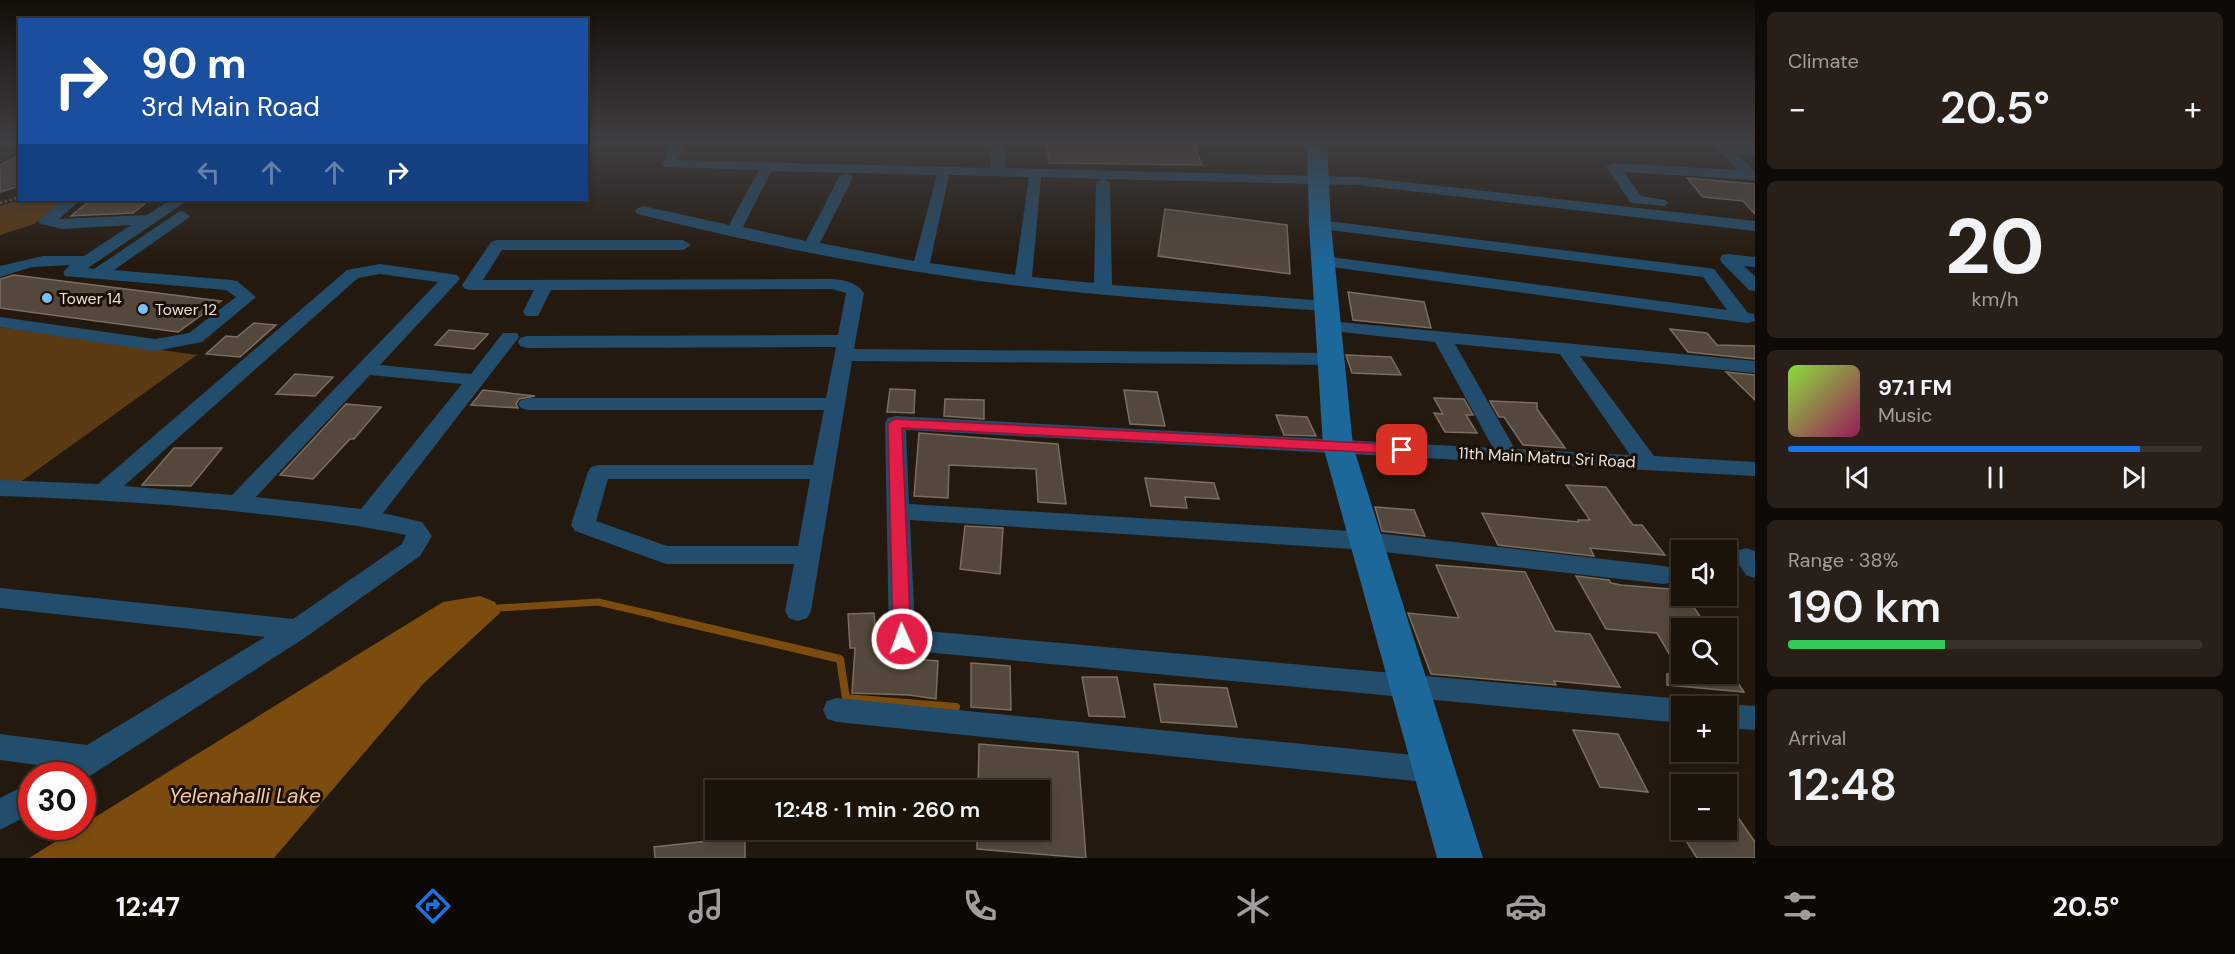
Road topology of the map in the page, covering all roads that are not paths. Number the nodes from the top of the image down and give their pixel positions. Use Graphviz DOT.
graph roads {
  1 [pos="760,182"];
  2 [pos="843,182"];
  3 [pos="943,182"];
  4 [pos="1035,182"];
  5 [pos="1317,182"];
  6 [pos="1366,182"];
  7 [pos="1624,182"];
  8 [pos="1103,183"];
  9 [pos="72,201"];
  10 [pos="178,201"];
  11 [pos="643,211"];
  12 [pos="1755,212"];
  13 [pos="182,216"];
  14 [pos="151,219"];
  15 [pos="1320,225"];
  16 [pos="1755,226"];
  17 [pos="734,230"];
  18 [pos="683,245"];
  19 [pos="811,246"];
  20 [pos="1324,261"];
  21 [pos="1755,261"];
  22 [pos="921,267"];
  23 [pos="92,268"];
  24 [pos="0,272"];
  25 [pos="1023,281"];
  26 [pos="545,285"];
  27 [pos="1755,286"];
  28 [pos="1103,289"];
  29 [pos="532,312"];
  30 [pos="1328,316"];
  31 [pos="1748,318"];
  32 [pos="0,322"];
  33 [pos="1441,336"];
  34 [pos="845,348"];
  35 [pos="1565,348"];
  36 [pos="1331,359"];
  37 [pos="1755,367"];
  38 [pos="366,369"];
  39 [pos="476,380"];
  40 [pos="528,404"];
  41 [pos="836,404"];
  42 [pos="1338,446"];
  43 [pos="1508,455"];
  44 [pos="1647,463"];
  45 [pos="1755,469"];
  46 [pos="824,472"];
  47 [pos="3,491"];
  48 [pos="103,492"];
  49 [pos="237,503"];
  50 [pos="898,511"];
  51 [pos="367,518"];
  52 [pos="1367,542"];
  53 [pos="808,555"];
  54 [pos="1664,575"];
  55 [pos="0,598"];
  56 [pos="798,611"];
  57 [pos="297,630"];
  58 [pos="1411,686"];
  59 [pos="837,710"];
  60 [pos="1671,710"];
  61 [pos="1737,717"];
  62 [pos="1755,718"];
  63 [pos="0,747"];
  64 [pos="90,759"];
  65 [pos="85,762"];
  66 [pos="1434,770"];
  67 [pos="18,804"];
  68 [pos="0,815"];
  69 [pos="1460,858"];
  1 -- 17 [label="street"];
  2 -- 19 [label="street"];
  3 -- 22 [label="street"];
  4 -- 25 [label="street"];
  5 -- 15 [label="street"];
  6 -- 16 [label="street"];
  7 -- 12 [label="street"];
  8 -- 28 [label="street"];
  9 -- 14 [label="street"];
  10 -- 14 [label="street"];
  11 -- 17 [label="street"];
  13 -- 23 [label="street"];
  14 -- 23 [label="street"];
  15 -- 20 [label="street"];
  15 -- 31 [label="street"];
  17 -- 19 [label="street"];
  18 -- 26 [label="street"];
  19 -- 22 [label="street"];
  20 -- 30 [label="street"];
  20 -- 31 [label="street"];
  21 -- 27 [label="street"];
  22 -- 25 [label="street"];
  23 -- 24 [label="street"];
  23 -- 32 [label="street"];
  25 -- 28 [label="street"];
  26 -- 29 [label="street"];
  26 -- 34 [label="street"];
  28 -- 30 [label="street"];
  30 -- 33 [label="street"];
  30 -- 36 [label="street"];
  33 -- 35 [label="street"];
  33 -- 43 [label="street"];
  34 -- 36 [label="street"];
  34 -- 39 [label="street"];
  34 -- 41 [label="street"];
  35 -- 37 [label="street"];
  35 -- 44 [label="street"];
  36 -- 42 [label="street"];
  38 -- 39 [label="street"];
  38 -- 48 [label="street"];
  38 -- 49 [label="street"];
  39 -- 51 [label="street"];
  40 -- 41 [label="street"];
  41 -- 46 [label="street"];
  42 -- 43 [label="street, 11th Main Matru Sri Road"];
  42 -- 50 [label="street, 11th Main Matru Sri Road"];
  42 -- 52 [label="street"];
  43 -- 44 [label="street, 11th Main Matru Sri Road"];
  44 -- 45 [label="street, 11th Main Matru Sri Road"];
  46 -- 53 [label="street"];
  46 -- 53 [label="street"];
  47 -- 48 [label="street"];
  48 -- 49 [label="street"];
  49 -- 51 [label="street"];
  50 -- 52 [label="street"];
  50 -- 58 [label="street"];
  51 -- 57 [label="street"];
  52 -- 54 [label="street"];
  52 -- 58 [label="street"];
  53 -- 56 [label="street"];
  55 -- 57 [label="street"];
  57 -- 64 [label="street"];
  58 -- 60 [label="street"];
  58 -- 66 [label="street"];
  59 -- 66 [label="street"];
  61 -- 62 [label="street"];
  63 -- 64 [label="street"];
  64 -- 65 [label="street"];
  66 -- 69 [label="street"];
  67 -- 68 [label="street"];
}
